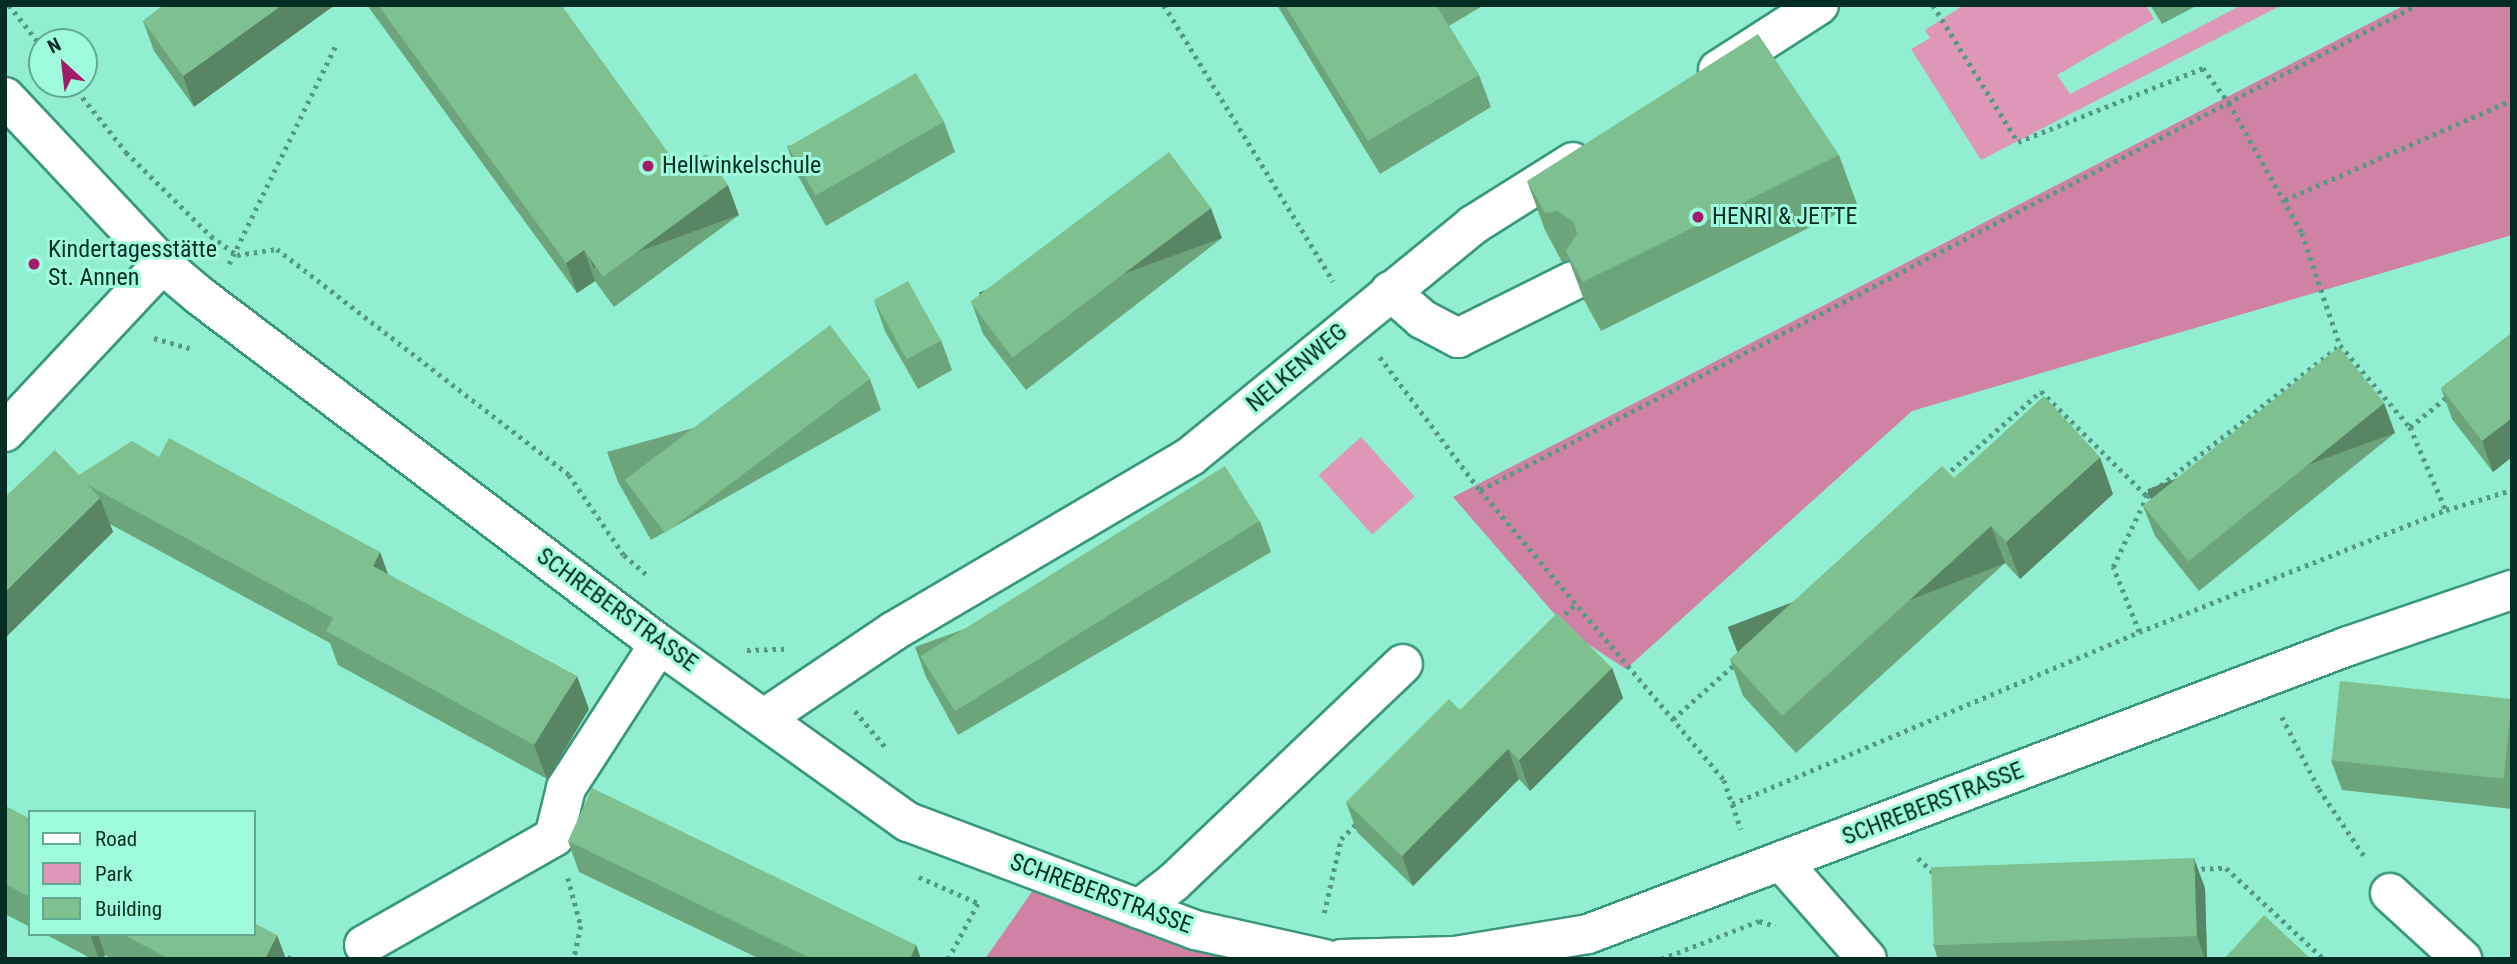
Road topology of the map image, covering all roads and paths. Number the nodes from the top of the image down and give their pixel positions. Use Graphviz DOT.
graph roads {
  1 [pos="9,5"];
  2 [pos="1164,5"];
  3 [pos="1819,5"];
  4 [pos="1933,5"];
  5 [pos="2417,5"];
  6 [pos="28,29"];
  7 [pos="1690,88"];
  8 [pos="5,97"];
  9 [pos="83,98"];
  10 [pos="2512,100"];
  11 [pos="2229,103"];
  12 [pos="1599,146"];
  13 [pos="2286,200"];
  14 [pos="162,264"];
  15 [pos="1573,281"];
  16 [pos="1390,291"];
  17 [pos="1356,318"];
  18 [pos="2340,345"];
  19 [pos="2451,394"];
  20 [pos="2410,427"];
  21 [pos="5,432"];
  22 [pos="1938,482"];
  23 [pos="2512,489"];
  24 [pos="1480,490"];
  25 [pos="2147,496"];
  26 [pos="2446,510"];
  27 [pos="653,579"];
  28 [pos="2512,590"];
  29 [pos="1576,603"];
  30 [pos="1556,623"];
  31 [pos="2140,632"];
  32 [pos="659,644"];
  33 [pos="737,645"];
  34 [pos="1745,655"];
  35 [pos="1403,664"];
  36 [pos="824,676"];
  37 [pos="2263,679"];
  38 [pos="766,717"];
  39 [pos="1673,719"];
  40 [pos="892,754"];
  41 [pos="1732,803"];
  42 [pos="1360,820"];
  43 [pos="554,837"];
  44 [pos="1917,857"];
  45 [pos="1002,858"];
  46 [pos="1769,867"];
  47 [pos="2184,869"];
  48 [pos="1946,874"];
  49 [pos="2389,893"];
  50 [pos="1139,909"];
  51 [pos="1310,916"];
  52 [pos="1323,918"];
  53 [pos="1336,921"];
  54 [pos="2283,922"];
  55 [pos="1787,929"];
  56 [pos="2275,931"];
  57 [pos="364,945"];
  58 [pos="272,949"];
  59 [pos="1455,957"];
  60 [pos="292,959"];
  61 [pos="574,959"];
  62 [pos="948,959"];
  63 [pos="1325,959"];
  64 [pos="1341,959"];
  65 [pos="1661,959"];
  66 [pos="1867,959"];
  67 [pos="2323,959"];
  68 [pos="2462,959"];
  1 -- 6 [label="path"];
  2 -- 17 [label="path"];
  3 -- 7 [label="street"];
  4 -- 11 [label="path"];
  5 -- 11 [label="path"];
  8 -- 14 [label="street, SCHREBERSTRASSE"];
  9 -- 27 [label="path"];
  10 -- 13 [label="path"];
  11 -- 13 [label="path"];
  11 -- 24 [label="path"];
  12 -- 16 [label="street, NELKENWEG"];
  13 -- 18 [label="path"];
  14 -- 21 [label="street"];
  14 -- 32 [label="street, SCHREBERSTRASSE"];
  15 -- 16 [label="street"];
  16 -- 17 [label="street, NELKENWEG"];
  17 -- 24 [label="path"];
  17 -- 36 [label="street, NELKENWEG"];
  18 -- 20 [label="path"];
  18 -- 25 [label="path"];
  19 -- 20 [label="path"];
  20 -- 26 [label="path"];
  22 -- 25 [label="path"];
  23 -- 26 [label="path"];
  24 -- 29 [label="path"];
  25 -- 31 [label="path"];
  26 -- 31 [label="path"];
  28 -- 37 [label="street, SCHREBERSTRASSE"];
  29 -- 30 [label="path"];
  29 -- 39 [label="path"];
  31 -- 41 [label="path"];
  32 -- 38 [label="street, SCHREBERSTRASSE"];
  32 -- 43 [label="street"];
  33 -- 36 [label="path"];
  34 -- 39 [label="path"];
  35 -- 50 [label="street"];
  36 -- 38 [label="street, NELKENWEG"];
  36 -- 40 [label="path"];
  37 -- 46 [label="street, SCHREBERSTRASSE"];
  37 -- 49 [label="path"];
  38 -- 45 [label="street, SCHREBERSTRASSE"];
  39 -- 41 [label="path"];
  41 -- 46 [label="path"];
  42 -- 52 [label="path"];
  43 -- 57 [label="street"];
  43 -- 61 [label="path"];
  44 -- 48 [label="path"];
  45 -- 50 [label="street, SCHREBERSTRASSE"];
  45 -- 62 [label="path"];
  46 -- 59 [label="street, SCHREBERSTRASSE"];
  46 -- 66 [label="street"];
  47 -- 54 [label="path"];
  49 -- 68 [label="street"];
  50 -- 63 [label="street, SCHREBERSTRASSE"];
  51 -- 52 [label="path"];
  52 -- 53 [label="path"];
  54 -- 56 [label="path"];
  54 -- 67 [label="path"];
  55 -- 65 [label="path"];
  58 -- 60 [label="path"];
  59 -- 64 [label="street, SCHREBERSTRASSE"];
}
